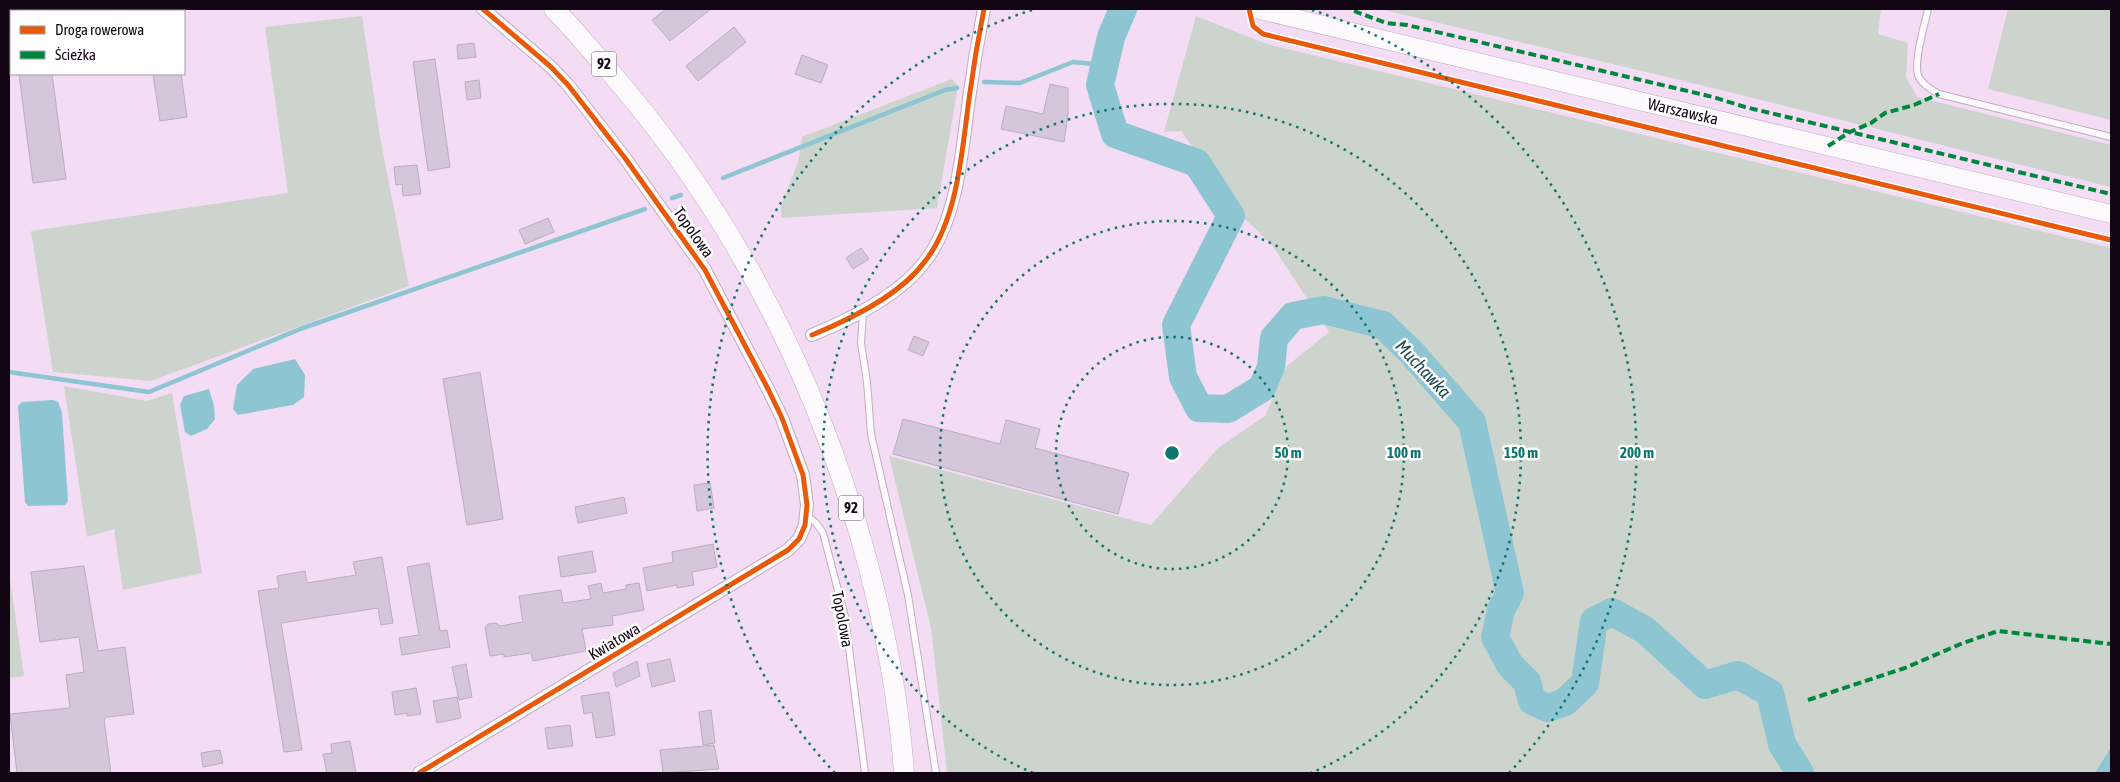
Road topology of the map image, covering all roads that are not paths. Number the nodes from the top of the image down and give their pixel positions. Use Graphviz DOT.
graph roads {
  1 [pos="483,9"];
  2 [pos="984,9"];
  3 [pos="1256,9"];
  4 [pos="1928,9"];
  5 [pos="557,11"];
  6 [pos="2111,137"];
  7 [pos="2111,214"];
  8 [pos="863,311"];
  9 [pos="812,335"];
  10 [pos="806,516"];
  11 [pos="419,773"];
  12 [pos="865,773"];
  13 [pos="904,773"];
  14 [pos="936,773"];
  1 -- 10 [label="street, Topolowa"];
  2 -- 8 [label="street"];
  3 -- 7 [label="main road, Warszawska"];
  4 -- 6 [label="lane"];
  5 -- 13 [label="main road, 92"];
  8 -- 9 [label="street"];
  8 -- 14 [label="lane"];
  10 -- 11 [label="street, Kwiatowa"];
  10 -- 12 [label="lane, Topolowa"];
}
